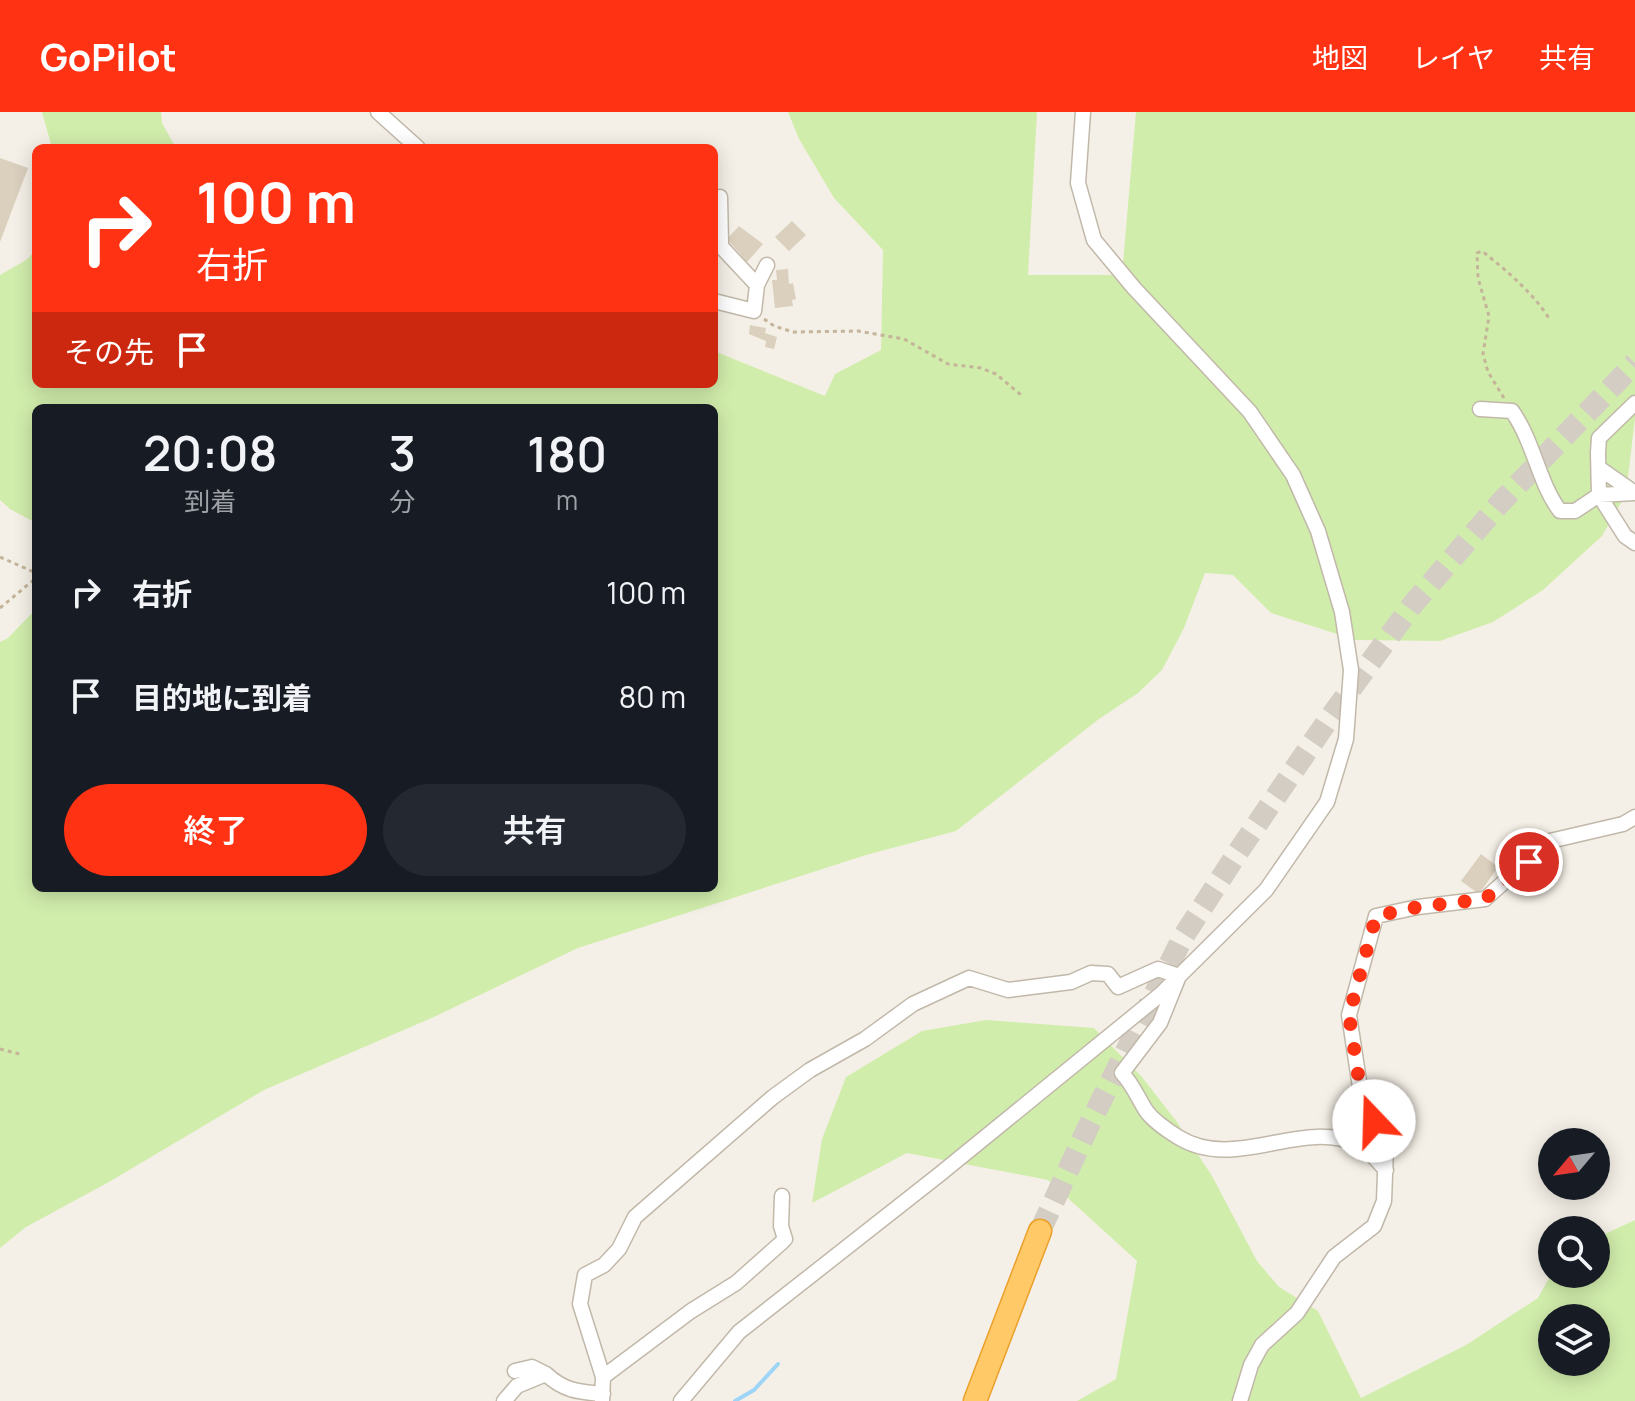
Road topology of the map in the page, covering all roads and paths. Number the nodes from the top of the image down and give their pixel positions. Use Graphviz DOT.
graph roads {
  1 [pos="378,112"];
  2 [pos="1083,112"];
  3 [pos="414,144"];
  4 [pos="720,197"];
  5 [pos="718,227"];
  6 [pos="718,243"];
  7 [pos="767,265"];
  8 [pos="757,285"];
  9 [pos="718,302"];
  10 [pos="754,311"];
  11 [pos="1549,318"];
  12 [pos="1021,395"];
  13 [pos="1635,403"];
  14 [pos="1480,409"];
  15 [pos="1512,411"];
  16 [pos="1599,468"];
  17 [pos="1635,493"];
  18 [pos="1599,495"];
  19 [pos="1635,543"];
  20 [pos="0,557"];
  21 [pos="32,573"];
  22 [pos="32,579"];
  23 [pos="0,608"];
  24 [pos="1635,817"];
  25 [pos="1179,976"];
  26 [pos="0,1049"];
  27 [pos="23,1055"];
  28 [pos="1386,1170"];
  29 [pos="782,1196"];
  30 [pos="1040,1231"];
  31 [pos="1002,1335"];
  32 [pos="515,1371"];
  33 [pos="546,1374"];
  34 [pos="603,1377"];
  35 [pos="602,1398"];
  36 [pos="504,1401"];
  37 [pos="681,1401"];
  38 [pos="975,1401"];
  39 [pos="992,1401"];
  40 [pos="1240,1401"];
  1 -- 3 [label="street"];
  2 -- 25 [label="street"];
  4 -- 5 [label="street"];
  6 -- 8 [label="street"];
  7 -- 8 [label="street"];
  8 -- 10 [label="street"];
  9 -- 10 [label="street"];
  10 -- 12 [label="path"];
  11 -- 15 [label="path"];
  13 -- 16 [label="street"];
  14 -- 15 [label="street"];
  15 -- 18 [label="street"];
  16 -- 17 [label="street"];
  16 -- 18 [label="street"];
  17 -- 18 [label="street"];
  18 -- 19 [label="street"];
  20 -- 21 [label="path"];
  22 -- 23 [label="path"];
  24 -- 28 [label="street"];
  25 -- 28 [label="street"];
  25 -- 34 [label="street"];
  25 -- 37 [label="street"];
  26 -- 27 [label="path"];
  28 -- 40 [label="street"];
  29 -- 34 [label="street"];
  30 -- 31 [label="highway"];
  31 -- 38 [label="highway"];
  31 -- 39 [label="highway"];
  32 -- 33 [label="street"];
  33 -- 35 [label="street"];
  33 -- 36 [label="street"];
  34 -- 35 [label="street"];
}
